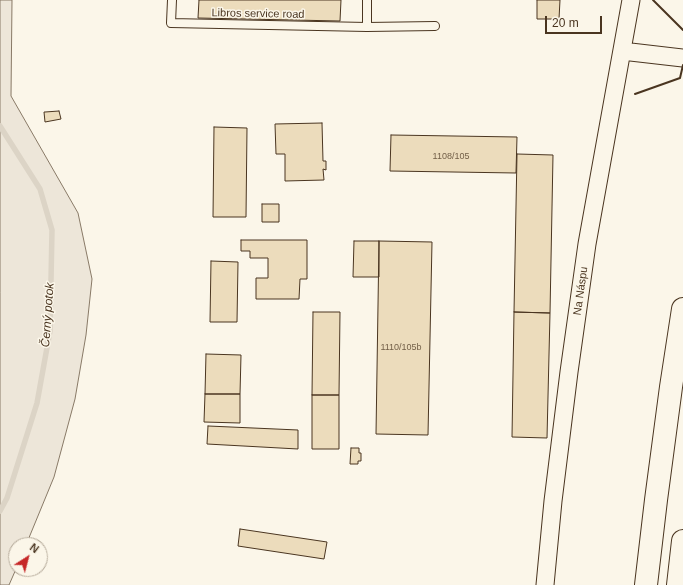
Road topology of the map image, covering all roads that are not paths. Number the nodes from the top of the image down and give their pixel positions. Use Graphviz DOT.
graph roads {
  1 [pos="172,0"];
  2 [pos="367,0"];
  3 [pos="631,0"];
  4 [pos="435,26"];
  5 [pos="367,27"];
  6 [pos="622,51"];
  7 [pos="683,58"];
  8 [pos="683,309"];
  9 [pos="683,541"];
  10 [pos="545,585"];
  11 [pos="646,585"];
  12 [pos="678,585"];
  1 -- 5 [label="lane, Libros service road"];
  2 -- 5 [label="lane"];
  3 -- 6 [label="street, Na Náspu"];
  4 -- 5 [label="lane"];
  6 -- 7 [label="street"];
  6 -- 10 [label="street, Na Náspu"];
  8 -- 11 [label="highway"];
  9 -- 12 [label="highway"];
}
